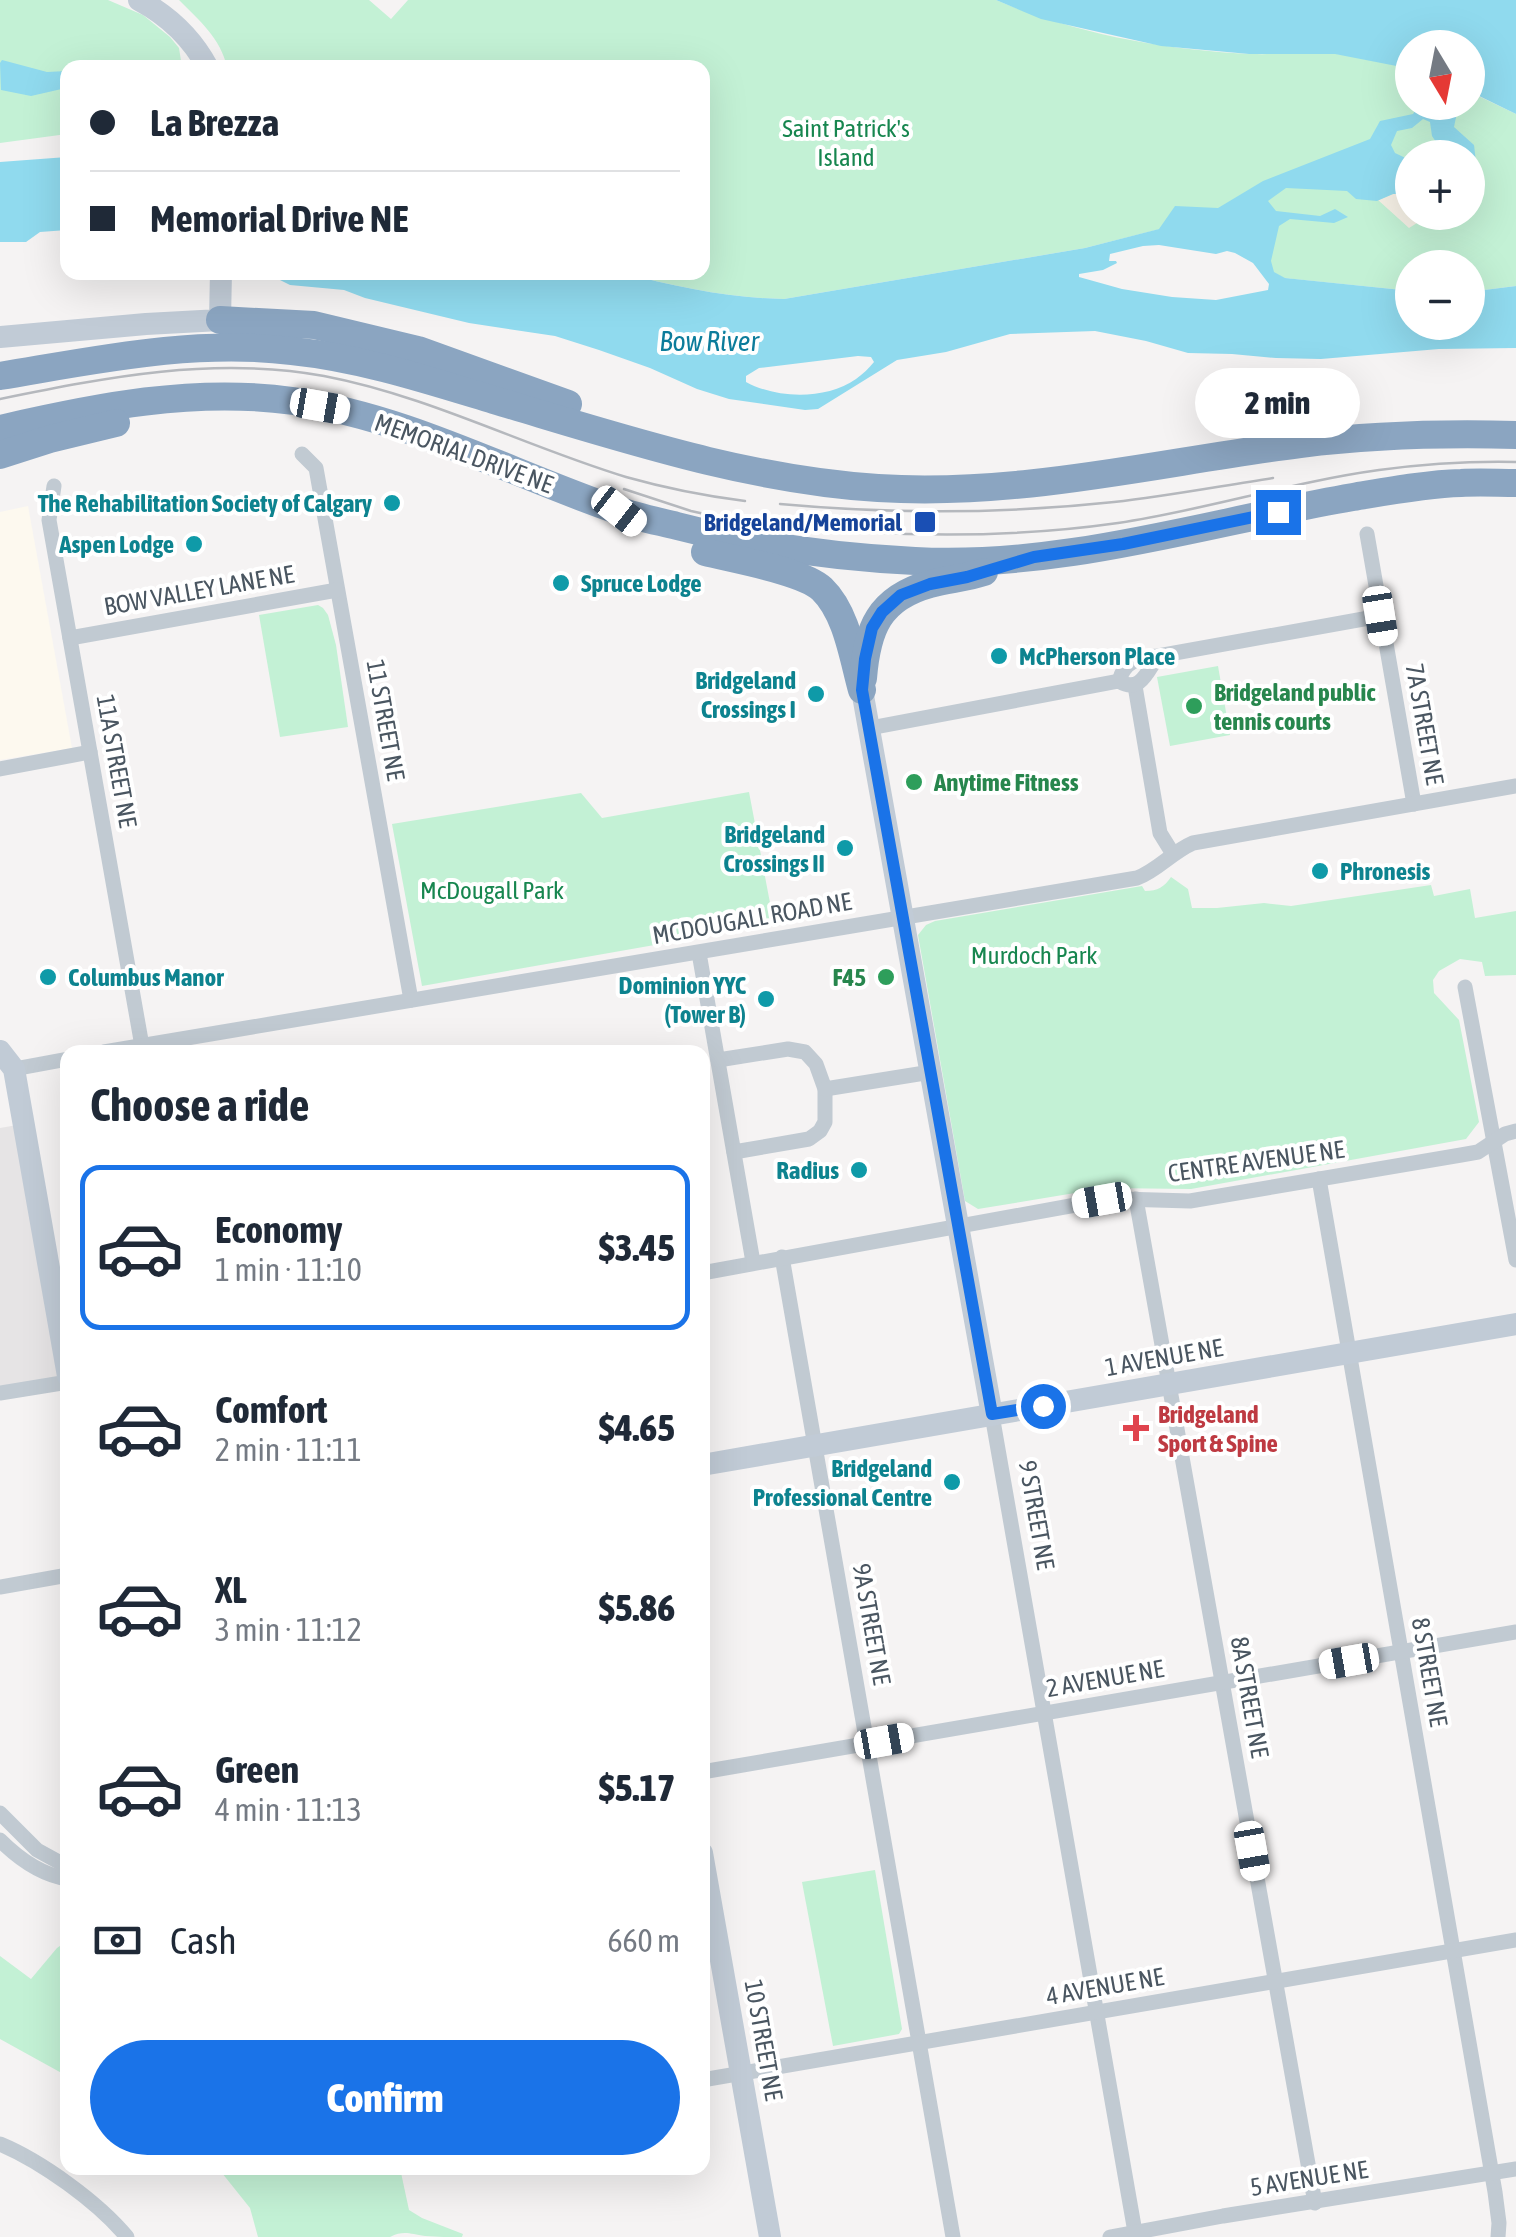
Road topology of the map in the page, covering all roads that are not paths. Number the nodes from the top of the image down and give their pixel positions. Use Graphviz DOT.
graph roads {
  1 [pos="139,0"];
  2 [pos="202,60"];
  3 [pos="221,280"];
  4 [pos="220,310"];
  5 [pos="0,337"];
  6 [pos="0,376"];
  7 [pos="280,400"];
  8 [pos="0,429"];
  9 [pos="1516,435"];
  10 [pos="634,441"];
  11 [pos="302,454"];
  12 [pos="0,455"];
  13 [pos="1516,482"];
  14 [pos="54,486"];
  15 [pos="619,511"];
  16 [pos="1367,534"];
  17 [pos="1034,557"];
  18 [pos="338,590"];
  19 [pos="1380,616"];
  20 [pos="70,638"];
  21 [pos="1158,656"];
  22 [pos="1119,681"];
  23 [pos="1135,686"];
  24 [pos="862,690"];
  25 [pos="870,728"];
  26 [pos="90,752"];
  27 [pos="0,769"];
  28 [pos="1516,786"];
  29 [pos="1414,804"];
  30 [pos="1173,854"];
  31 [pos="904,917"];
  32 [pos="699,953"];
  33 [pos="1465,987"];
  34 [pos="412,1000"];
  35 [pos="142,1045"];
  36 [pos="148,1045"];
  37 [pos="60,1059"];
  38 [pos="7,1060"];
  39 [pos="718,1060"];
  40 [pos="931,1072"];
  41 [pos="825,1089"];
  42 [pos="1516,1131"];
  43 [pos="1492,1142"];
  44 [pos="734,1152"];
  45 [pos="1319,1179"];
  46 [pos="1136,1199"];
  47 [pos="958,1226"];
  48 [pos="782,1257"];
  49 [pos="1516,1260"];
  50 [pos="753,1262"];
  51 [pos="710,1270"];
  52 [pos="1516,1324"];
  53 [pos="60,1337"];
  54 [pos="1349,1352"];
  55 [pos="60,1381"];
  56 [pos="1169,1384"];
  57 [pos="0,1393"];
  58 [pos="992,1414"];
  59 [pos="815,1446"];
  60 [pos="710,1464"];
  61 [pos="60,1576"];
  62 [pos="0,1586"];
  63 [pos="1516,1632"];
  64 [pos="1401,1652"];
  65 [pos="1222,1683"];
  66 [pos="1044,1713"];
  67 [pos="867,1744"];
  68 [pos="710,1771"];
  69 [pos="0,1813"];
  70 [pos="0,1840"];
  71 [pos="60,1863"];
  72 [pos="60,1876"];
  73 [pos="710,1897"];
  74 [pos="1516,1940"];
  75 [pos="1455,1951"];
  76 [pos="1276,1981"];
  77 [pos="1097,2012"];
  78 [pos="918,2043"];
  79 [pos="742,2073"];
  80 [pos="710,2079"];
  81 [pos="0,2144"];
  82 [pos="1516,2169"];
  83 [pos="1492,2174"];
  84 [pos="1315,2203"];
  85 [pos="1136,2232"];
  86 [pos="126,2237"];
  87 [pos="770,2237"];
  88 [pos="953,2237"];
  89 [pos="1110,2237"];
  90 [pos="1498,2237"];
  1 -- 2 [label="street"];
  3 -- 4 [label="street"];
  4 -- 5 [label="street"];
  4 -- 10 [label="highway"];
  6 -- 10 [label="highway"];
  7 -- 8 [label="highway, MEMORIAL DRIVE NE"];
  7 -- 12 [label="highway"];
  7 -- 15 [label="highway, MEMORIAL DRIVE NE"];
  9 -- 10 [label="highway"];
  11 -- 18 [label="street, 11 STREET NE"];
  13 -- 17 [label="highway, MEMORIAL DRIVE NE"];
  14 -- 20 [label="street, 11A STREET NE"];
  15 -- 17 [label="highway, MEMORIAL DRIVE NE"];
  15 -- 24 [label="highway"];
  16 -- 19 [label="street, 7A STREET NE"];
  17 -- 24 [label="highway"];
  18 -- 20 [label="street, BOW VALLEY LANE NE"];
  18 -- 34 [label="street, 11 STREET NE"];
  19 -- 21 [label="street"];
  19 -- 29 [label="street, 7A STREET NE"];
  20 -- 26 [label="street, 11A STREET NE"];
  21 -- 22 [label="street"];
  21 -- 23 [label="street"];
  22 -- 23 [label="street"];
  22 -- 25 [label="street"];
  23 -- 30 [label="street"];
  24 -- 25 [label="street, 9 STREET NE"];
  25 -- 31 [label="street, 9 STREET NE"];
  26 -- 27 [label="street"];
  26 -- 35 [label="street, 11A STREET NE"];
  28 -- 29 [label="street, MCDOUGALL ROAD NE"];
  29 -- 30 [label="street, MCDOUGALL ROAD NE"];
  30 -- 31 [label="street, MCDOUGALL ROAD NE"];
  31 -- 32 [label="street, MCDOUGALL ROAD NE"];
  31 -- 40 [label="street, 9 STREET NE"];
  32 -- 34 [label="street, MCDOUGALL ROAD NE"];
  32 -- 39 [label="street"];
  33 -- 43 [label="street"];
  34 -- 36 [label="street, MCDOUGALL ROAD NE"];
  37 -- 38 [label="street"];
  38 -- 53 [label="street"];
  39 -- 41 [label="street"];
  39 -- 44 [label="street"];
  40 -- 41 [label="street"];
  40 -- 47 [label="street, 9 STREET NE"];
  41 -- 44 [label="street"];
  42 -- 43 [label="street, CENTRE AVENUE NE"];
  43 -- 45 [label="street, CENTRE AVENUE NE"];
  43 -- 49 [label="street"];
  44 -- 50 [label="street"];
  45 -- 46 [label="street, CENTRE AVENUE NE"];
  45 -- 54 [label="street, 8 STREET NE"];
  46 -- 47 [label="street, CENTRE AVENUE NE"];
  46 -- 56 [label="street, 8A STREET NE"];
  47 -- 48 [label="street, CENTRE AVENUE NE"];
  47 -- 58 [label="street, 9 STREET NE"];
  48 -- 50 [label="street, CENTRE AVENUE NE"];
  48 -- 59 [label="street, 9A STREET NE"];
  50 -- 51 [label="street, CENTRE AVENUE NE"];
  52 -- 54 [label="street, 1 AVENUE NE"];
  54 -- 56 [label="street, 1 AVENUE NE"];
  54 -- 64 [label="street, 8 STREET NE"];
  55 -- 57 [label="street"];
  56 -- 58 [label="street, 1 AVENUE NE"];
  56 -- 65 [label="street, 8A STREET NE"];
  58 -- 59 [label="street, 1 AVENUE NE"];
  58 -- 66 [label="street, 9 STREET NE"];
  59 -- 60 [label="street, 1 AVENUE NE"];
  59 -- 67 [label="street, 9A STREET NE"];
  61 -- 62 [label="street"];
  63 -- 64 [label="street, 2 AVENUE NE"];
  64 -- 65 [label="street, 2 AVENUE NE"];
  64 -- 75 [label="street, 8 STREET NE"];
  65 -- 66 [label="street, 2 AVENUE NE"];
  65 -- 76 [label="street, 8A STREET NE"];
  66 -- 67 [label="street, 2 AVENUE NE"];
  66 -- 77 [label="street, 9 STREET NE"];
  67 -- 68 [label="street, 2 AVENUE NE"];
  67 -- 78 [label="street, 9A STREET NE"];
  69 -- 71 [label="street"];
  70 -- 72 [label="street"];
  73 -- 79 [label="street, 10 STREET NE"];
  74 -- 75 [label="street, 4 AVENUE NE"];
  75 -- 76 [label="street, 4 AVENUE NE"];
  75 -- 83 [label="street, 8 STREET NE"];
  76 -- 77 [label="street, 4 AVENUE NE"];
  76 -- 84 [label="street, 8A STREET NE"];
  77 -- 78 [label="street, 4 AVENUE NE"];
  77 -- 85 [label="street, 9 STREET NE"];
  78 -- 79 [label="street, 4 AVENUE NE"];
  78 -- 88 [label="street, 9A STREET NE"];
  79 -- 80 [label="street, 4 AVENUE NE"];
  79 -- 87 [label="street, 10 STREET NE"];
  81 -- 86 [label="street"];
  82 -- 83 [label="street, 5 AVENUE NE"];
  83 -- 84 [label="street, 5 AVENUE NE"];
  83 -- 90 [label="street, 8 STREET NE"];
  84 -- 85 [label="street, 5 AVENUE NE"];
  85 -- 89 [label="street, 5 AVENUE NE"];
}
